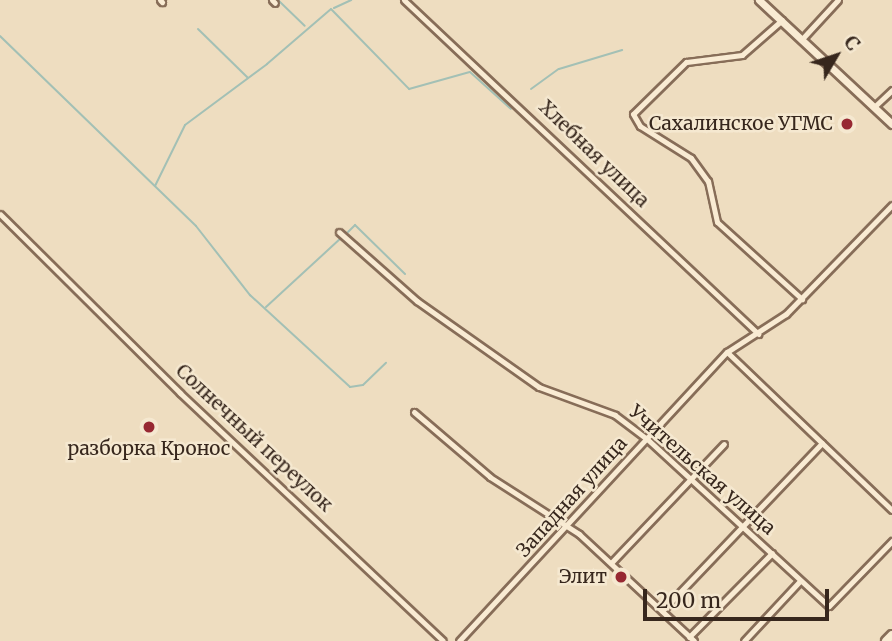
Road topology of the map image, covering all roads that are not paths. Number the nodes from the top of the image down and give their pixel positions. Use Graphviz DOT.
graph roads {
  1 [pos="404,0"];
  2 [pos="760,0"];
  3 [pos="838,0"];
  4 [pos="782,20"];
  5 [pos="802,39"];
  6 [pos="892,90"];
  7 [pos="874,107"];
  8 [pos="892,124"];
  9 [pos="892,205"];
  10 [pos="0,214"];
  11 [pos="339,232"];
  12 [pos="802,299"];
  13 [pos="758,334"];
  14 [pos="727,352"];
  15 [pos="414,412"];
  16 [pos="646,438"];
  17 [pos="822,443"];
  18 [pos="724,444"];
  19 [pos="690,478"];
  20 [pos="892,510"];
  21 [pos="568,526"];
  22 [pos="745,527"];
  23 [pos="892,541"];
  24 [pos="772,553"];
  25 [pos="611,563"];
  26 [pos="800,581"];
  27 [pos="662,611"];
  28 [pos="892,635"];
  29 [pos="691,639"];
  30 [pos="443,641"];
  31 [pos="459,641"];
  32 [pos="744,641"];
  33 [pos="886,641"];
  1 -- 13 [label="street, Хлебная улица"];
  2 -- 4 [label="street"];
  3 -- 5 [label="street"];
  4 -- 5 [label="street"];
  4 -- 12 [label="street"];
  5 -- 7 [label="street"];
  6 -- 7 [label="street"];
  7 -- 8 [label="street"];
  9 -- 12 [label="street, Западная улица"];
  10 -- 30 [label="street, Солнечный переулок"];
  11 -- 16 [label="street, Учительская улица"];
  12 -- 13 [label="street, Западная улица"];
  13 -- 14 [label="street, Западная улица"];
  14 -- 16 [label="street, Западная улица"];
  14 -- 17 [label="street"];
  15 -- 21 [label="street"];
  16 -- 19 [label="street, Учительская улица"];
  16 -- 21 [label="street, Западная улица"];
  17 -- 20 [label="street"];
  17 -- 22 [label="street"];
  18 -- 19 [label="street"];
  19 -- 22 [label="street, Учительская улица"];
  19 -- 25 [label="street"];
  21 -- 25 [label="street"];
  21 -- 31 [label="street, Западная улица"];
  22 -- 24 [label="street, Учительская улица"];
  22 -- 27 [label="street"];
  23 -- 26 [label="street, Учительская улица"];
  24 -- 26 [label="street, Учительская улица"];
  24 -- 29 [label="street"];
  25 -- 27 [label="street"];
  26 -- 32 [label="street"];
  27 -- 29 [label="street"];
  28 -- 33 [label="main road"];
}
